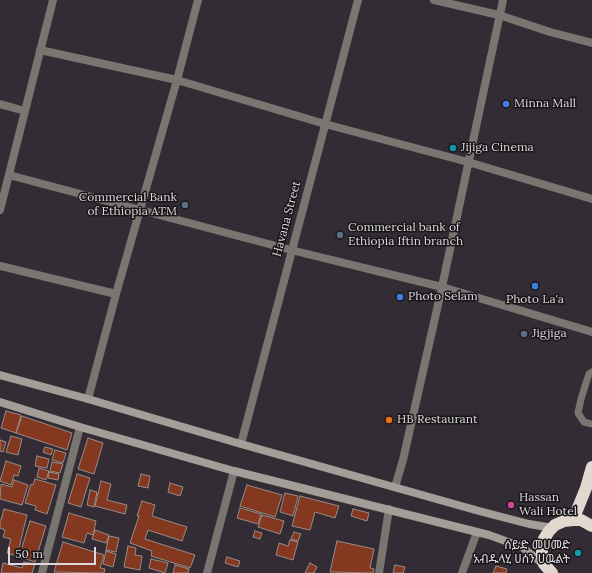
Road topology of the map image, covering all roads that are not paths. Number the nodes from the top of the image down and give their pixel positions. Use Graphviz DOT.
graph roads {
  1 [pos="53,0"];
  2 [pos="198,0"];
  3 [pos="358,0"];
  4 [pos="434,0"];
  5 [pos="503,0"];
  6 [pos="499,15"];
  7 [pos="592,43"];
  8 [pos="40,50"];
  9 [pos="177,80"];
  10 [pos="0,104"];
  11 [pos="25,111"];
  12 [pos="325,124"];
  13 [pos="468,162"];
  14 [pos="9,175"];
  15 [pos="592,199"];
  16 [pos="0,210"];
  17 [pos="140,210"];
  18 [pos="291,250"];
  19 [pos="0,266"];
  20 [pos="442,287"];
  21 [pos="116,294"];
  22 [pos="592,332"];
  23 [pos="592,372"];
  24 [pos="0,375"];
  25 [pos="88,399"];
  26 [pos="0,402"];
  27 [pos="592,424"];
  28 [pos="80,427"];
  29 [pos="241,444"];
  30 [pos="592,466"];
  31 [pos="234,471"];
  32 [pos="395,487"];
  33 [pos="389,509"];
  34 [pos="573,520"];
  35 [pos="592,526"];
  36 [pos="552,528"];
  37 [pos="477,532"];
  38 [pos="548,569"];
  39 [pos="42,573"];
  40 [pos="207,573"];
  41 [pos="379,573"];
  42 [pos="462,573"];
  1 -- 8 [label="street"];
  2 -- 9 [label="street"];
  3 -- 12 [label="street, Havana Street"];
  4 -- 6 [label="street"];
  5 -- 6 [label="street"];
  6 -- 7 [label="street"];
  6 -- 13 [label="street"];
  8 -- 9 [label="street"];
  8 -- 11 [label="street"];
  9 -- 12 [label="street"];
  9 -- 17 [label="street"];
  10 -- 11 [label="street"];
  11 -- 14 [label="street"];
  12 -- 13 [label="street"];
  12 -- 18 [label="street, Havana Street"];
  13 -- 15 [label="street"];
  13 -- 20 [label="street"];
  14 -- 16 [label="street"];
  14 -- 17 [label="street"];
  17 -- 18 [label="street"];
  17 -- 21 [label="street"];
  18 -- 20 [label="street"];
  18 -- 29 [label="street, Havana Street"];
  19 -- 21 [label="street"];
  20 -- 22 [label="street"];
  20 -- 32 [label="street"];
  21 -- 25 [label="street"];
  23 -- 27 [label="lane"];
  24 -- 25 [label="main road"];
  25 -- 29 [label="main road"];
  26 -- 28 [label="main road"];
  28 -- 31 [label="main road"];
  28 -- 39 [label="street"];
  29 -- 32 [label="main road"];
  30 -- 34 [label="highway"];
  31 -- 33 [label="main road"];
  31 -- 40 [label="street"];
  32 -- 36 [label="main road"];
  33 -- 37 [label="main road"];
  33 -- 41 [label="street"];
  34 -- 35 [label="highway"];
  34 -- 36 [label="highway"];
  36 -- 38 [label="highway"];
  37 -- 38 [label="main road"];
  37 -- 42 [label="street"];
}
